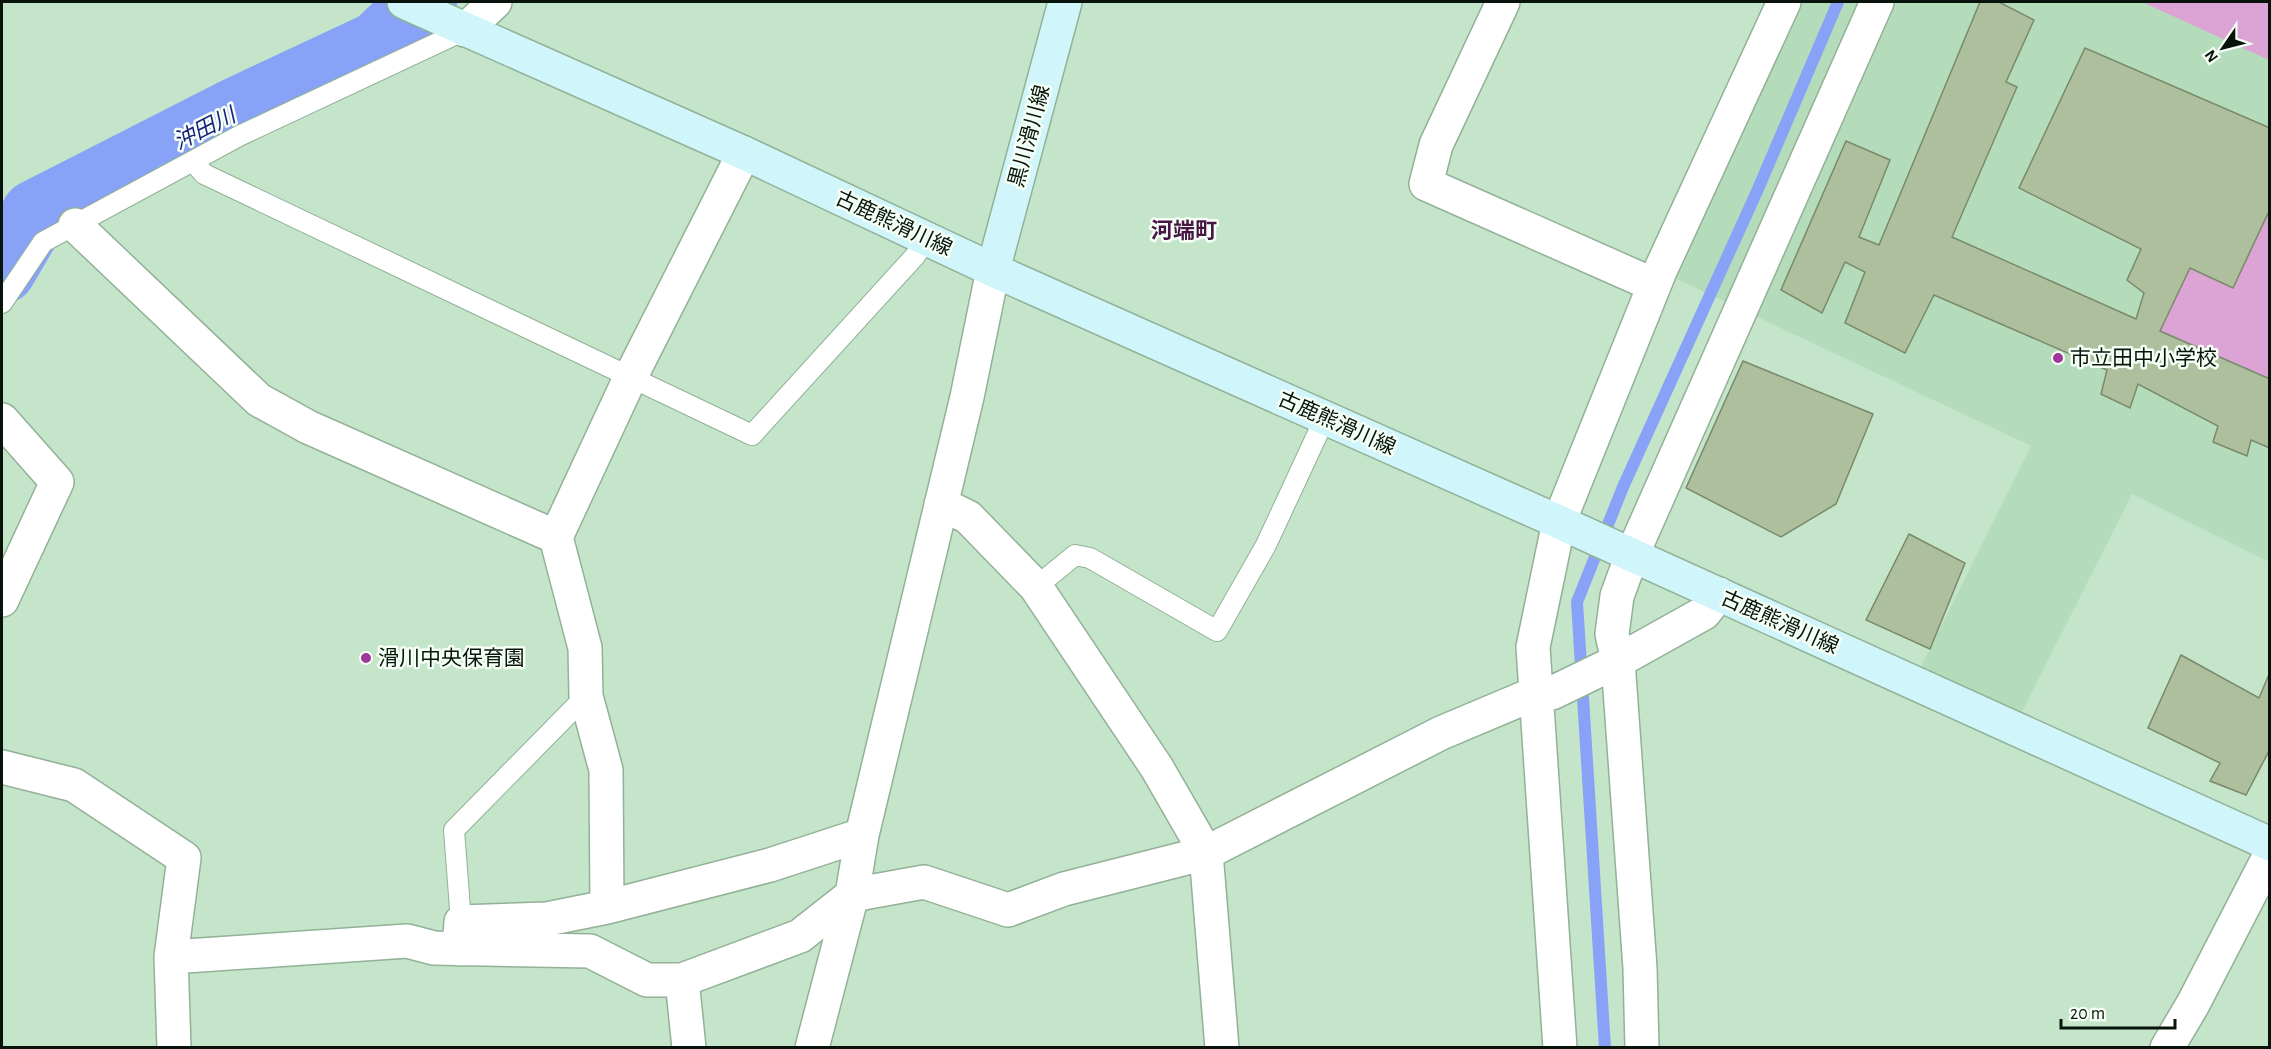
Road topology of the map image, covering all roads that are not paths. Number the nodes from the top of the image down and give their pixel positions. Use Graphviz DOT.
graph roads {
  1 [pos="404,2"];
  2 [pos="495,2"];
  3 [pos="1065,2"];
  4 [pos="1503,2"];
  5 [pos="1784,2"];
  6 [pos="1877,2"];
  7 [pos="453,23"];
  8 [pos="744,153"];
  9 [pos="193,161"];
  10 [pos="75,225"];
  11 [pos="927,239"];
  12 [pos="993,270"];
  13 [pos="1654,285"];
  14 [pos="2,303"];
  15 [pos="630,378"];
  16 [pos="1325,418"];
  17 [pos="2,420"];
  18 [pos="941,504"];
  19 [pos="1559,522"];
  20 [pos="556,537"];
  21 [pos="1632,555"];
  22 [pos="1036,586"];
  23 [pos="1719,594"];
  24 [pos="2,600"];
  25 [pos="1618,661"];
  26 [pos="1536,693"];
  27 [pos="586,696"];
  28 [pos="2,767"];
  29 [pos="862,835"];
  30 [pos="2270,844"];
  31 [pos="1206,853"];
  32 [pos="2270,855"];
  33 [pos="852,895"];
  34 [pos="607,907"];
  35 [pos="460,935"];
  36 [pos="171,957"];
  37 [pos="682,980"];
  38 [pos="174,1047"];
  39 [pos="689,1047"];
  40 [pos="812,1047"];
  41 [pos="1222,1047"];
  42 [pos="1560,1047"];
  43 [pos="1642,1047"];
  44 [pos="2167,1047"];
  1 -- 7 [label="main road, 古鹿熊滑川線"];
  2 -- 7 [label="street"];
  3 -- 12 [label="main road, 黒川滑川線"];
  4 -- 13 [label="street"];
  5 -- 13 [label="street"];
  6 -- 21 [label="street"];
  7 -- 8 [label="main road, 古鹿熊滑川線"];
  7 -- 9 [label="lane"];
  8 -- 11 [label="main road, 古鹿熊滑川線"];
  8 -- 15 [label="street"];
  9 -- 10 [label="lane"];
  9 -- 15 [label="lane"];
  10 -- 14 [label="lane"];
  10 -- 20 [label="street"];
  11 -- 12 [label="main road, 古鹿熊滑川線"];
  11 -- 15 [label="lane"];
  12 -- 16 [label="main road, 古鹿熊滑川線"];
  12 -- 18 [label="street"];
  13 -- 19 [label="street"];
  15 -- 20 [label="street"];
  16 -- 19 [label="main road, 古鹿熊滑川線"];
  16 -- 22 [label="lane"];
  17 -- 24 [label="street"];
  18 -- 22 [label="street"];
  18 -- 29 [label="street"];
  19 -- 21 [label="main road, 古鹿熊滑川線"];
  19 -- 26 [label="street"];
  20 -- 27 [label="street"];
  21 -- 23 [label="main road, 古鹿熊滑川線"];
  21 -- 25 [label="street"];
  22 -- 31 [label="street"];
  23 -- 25 [label="street"];
  23 -- 30 [label="main road, 古鹿熊滑川線"];
  25 -- 26 [label="street"];
  25 -- 43 [label="street"];
  26 -- 31 [label="street"];
  26 -- 42 [label="street"];
  27 -- 34 [label="street"];
  27 -- 35 [label="lane"];
  28 -- 36 [label="street"];
  29 -- 33 [label="street"];
  29 -- 34 [label="street"];
  31 -- 33 [label="street"];
  31 -- 41 [label="street"];
  32 -- 44 [label="street"];
  33 -- 37 [label="street"];
  33 -- 40 [label="street"];
  34 -- 35 [label="street"];
  35 -- 36 [label="street"];
  35 -- 37 [label="street"];
  36 -- 38 [label="street"];
  37 -- 39 [label="street"];
}
